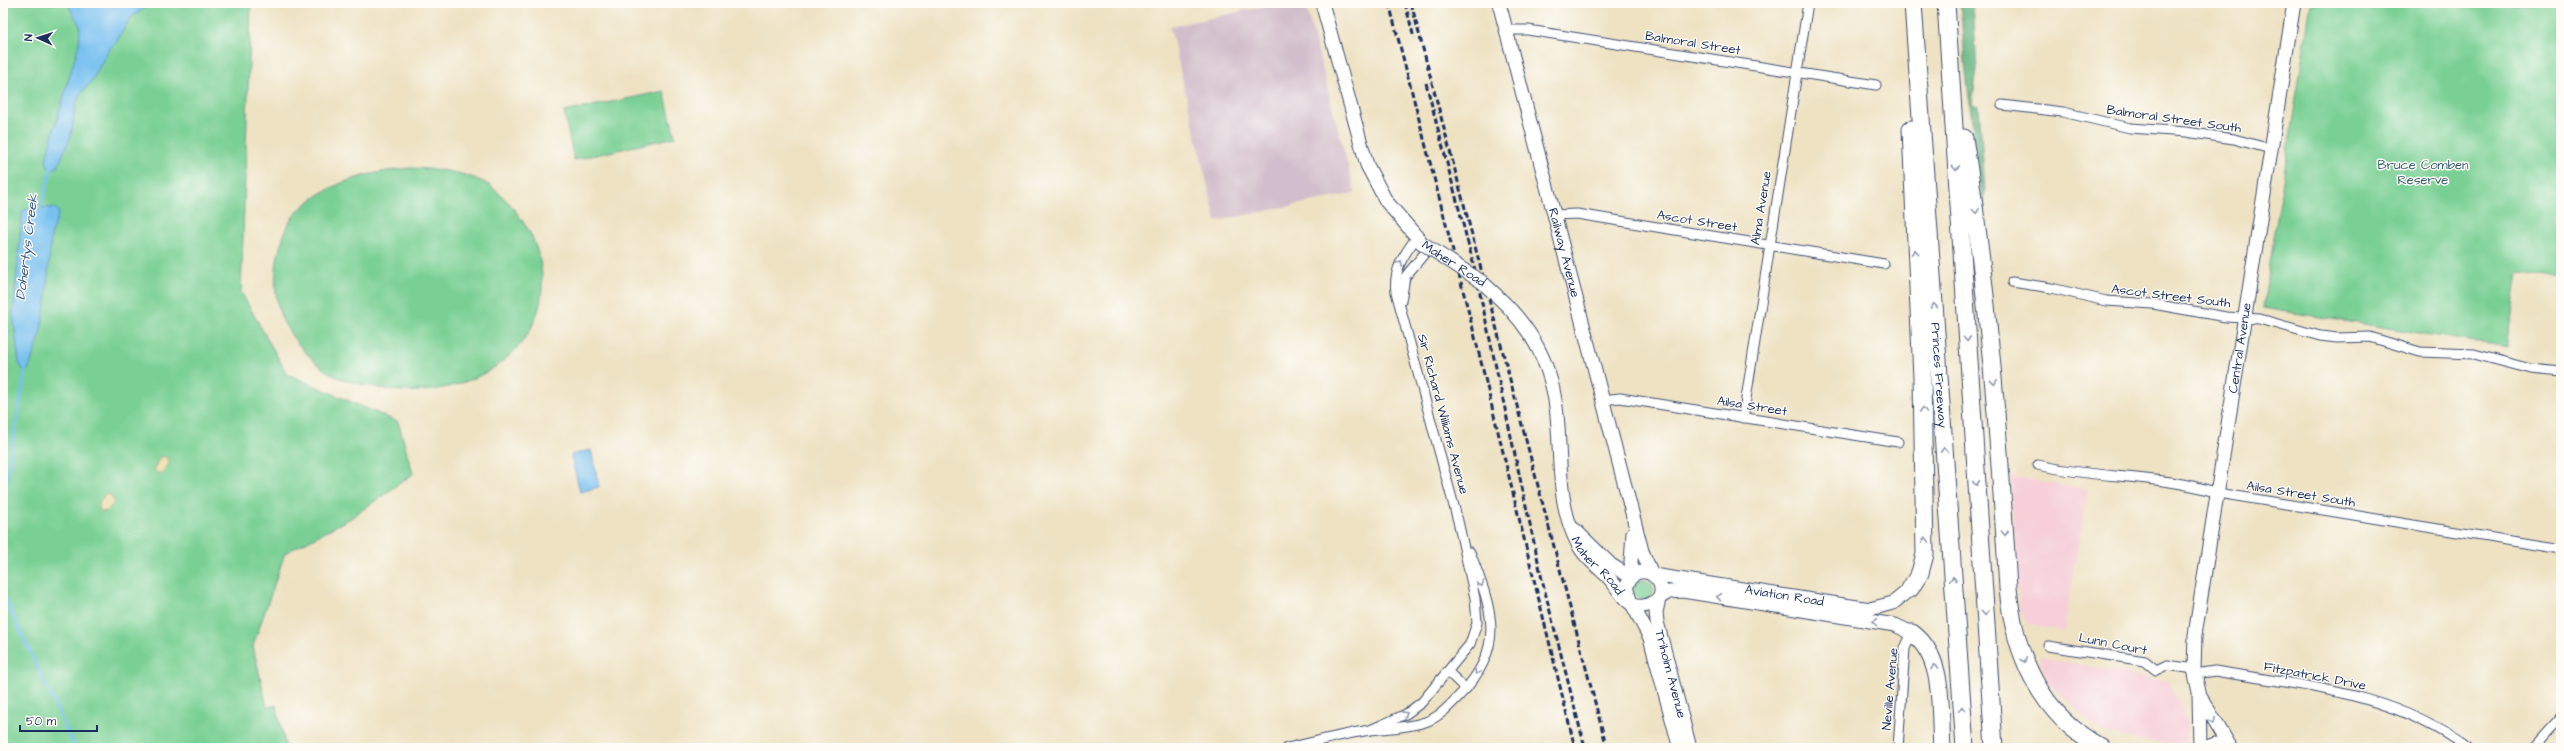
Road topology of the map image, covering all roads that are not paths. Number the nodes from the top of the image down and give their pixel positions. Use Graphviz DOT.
graph roads {
  1 [pos="1322,3"];
  2 [pos="1499,3"];
  3 [pos="1808,3"];
  4 [pos="1907,3"];
  5 [pos="1913,3"];
  6 [pos="1946,3"];
  7 [pos="2294,3"];
  8 [pos="1506,30"];
  9 [pos="1949,48"];
  10 [pos="1796,73"];
  11 [pos="1876,85"];
  12 [pos="2002,105"];
  13 [pos="2271,149"];
  14 [pos="1554,215"];
  15 [pos="1423,245"];
  16 [pos="1768,245"];
  17 [pos="1884,264"];
  18 [pos="2012,282"];
  19 [pos="1402,314"];
  20 [pos="2245,316"];
  21 [pos="2561,372"];
  22 [pos="1602,400"];
  23 [pos="1743,418"];
  24 [pos="1898,442"];
  25 [pos="2038,465"];
  26 [pos="2218,494"];
  27 [pos="1630,501"];
  28 [pos="1458,521"];
  29 [pos="1570,524"];
  30 [pos="2561,549"];
  31 [pos="1652,575"];
  32 [pos="1632,576"];
  33 [pos="1910,589"];
  34 [pos="1742,595"];
  35 [pos="1659,599"];
  36 [pos="1631,604"];
  37 [pos="1838,604"];
  38 [pos="1843,618"];
  39 [pos="1912,633"];
  40 [pos="2048,646"];
  41 [pos="2194,671"];
  42 [pos="1448,672"];
  43 [pos="1466,689"];
  44 [pos="2199,692"];
  45 [pos="2561,717"];
  46 [pos="1370,730"];
  47 [pos="1287,748"];
  48 [pos="1681,748"];
  49 [pos="1690,748"];
  50 [pos="1898,748"];
  51 [pos="1942,748"];
  52 [pos="1965,748"];
  53 [pos="1994,748"];
  54 [pos="2102,748"];
  55 [pos="2200,748"];
  56 [pos="2204,748"];
  57 [pos="2230,748"];
  58 [pos="2467,748"];
  59 [pos="2533,748"];
  1 -- 15 [label="street, Maher Road"];
  2 -- 8 [label="street, Railway Avenue"];
  3 -- 10 [label="street, Alma Avenue"];
  33 -- 4 [label="highway, one-way"];
  52 -- 5 [label="highway, Princes Freeway, one-way"];
  6 -- 9 [label="highway"];
  7 -- 13 [label="street, Central Avenue"];
  8 -- 10 [label="street, Balmoral Street"];
  8 -- 14 [label="street, Railway Avenue"];
  9 -- 53 [label="highway, one-way"];
  9 -- 54 [label="highway, one-way"];
  10 -- 11 [label="street, Balmoral Street"];
  10 -- 16 [label="street, Alma Avenue"];
  12 -- 13 [label="street, Balmoral Street South"];
  13 -- 20 [label="street, Central Avenue"];
  14 -- 16 [label="street, Ascot Street"];
  14 -- 22 [label="street, Railway Avenue"];
  15 -- 19 [label="street, Sir Richard Williams Avenue"];
  19 -- 15 [label="street, Sir Richard Williams Avenue, one-way"];
  15 -- 29 [label="street, Maher Road, bridge"];
  16 -- 17 [label="street, Ascot Street"];
  16 -- 23 [label="street, Alma Avenue"];
  18 -- 20 [label="street, Ascot Street South"];
  19 -- 28 [label="street, Sir Richard Williams Avenue"];
  20 -- 21 [label="street, Ascot Street South"];
  20 -- 26 [label="street, Central Avenue"];
  22 -- 23 [label="street, Ailsa Street"];
  22 -- 27 [label="street, Railway Avenue"];
  23 -- 24 [label="street, Ailsa Street"];
  25 -- 26 [label="street, Ailsa Street South"];
  26 -- 30 [label="street, Ailsa Street South"];
  26 -- 41 [label="street, Central Avenue"];
  27 -- 31 [label="street, Railway Avenue"];
  27 -- 32 [label="street, Railway Avenue"];
  28 -- 42 [label="street, Sir Richard Williams Avenue"];
  28 -- 43 [label="street, Sir Richard Williams Avenue, one-way"];
  29 -- 32 [label="street, Maher Road"];
  29 -- 36 [label="street, Maher Road"];
  31 -- 32 [label="street"];
  31 -- 34 [label="street, Aviation Road"];
  31 -- 35 [label="street"];
  32 -- 36 [label="street"];
  33 -- 37 [label="street, Aviation Road"];
  34 -- 35 [label="street, Aviation Road, one-way"];
  34 -- 37 [label="street, Aviation Road"];
  34 -- 38 [label="street, Aviation Road"];
  35 -- 36 [label="street"];
  35 -- 49 [label="street, Triholm Avenue"];
  36 -- 48 [label="street, Triholm Avenue"];
  37 -- 38 [label="street"];
  39 -- 38 [label="street, Aviation Road, one-way"];
  39 -- 50 [label="street, Neville Avenue"];
  51 -- 39 [label="highway, one-way"];
  40 -- 41 [label="street, Lunn Court"];
  41 -- 44 [label="street, Central Avenue"];
  41 -- 58 [label="street, Fitzpatrick Drive"];
  42 -- 43 [label="street"];
  46 -- 42 [label="street, Sir Richard Williams Avenue, one-way"];
  43 -- 46 [label="street, Sir Richard Williams Avenue"];
  44 -- 55 [label="street, Central Avenue"];
  44 -- 57 [label="street, Central Avenue, one-way"];
  45 -- 59 [label="street"];
  46 -- 47 [label="street, Sir Richard Williams Avenue"];
  56 -- 57 [label="street"];
}
